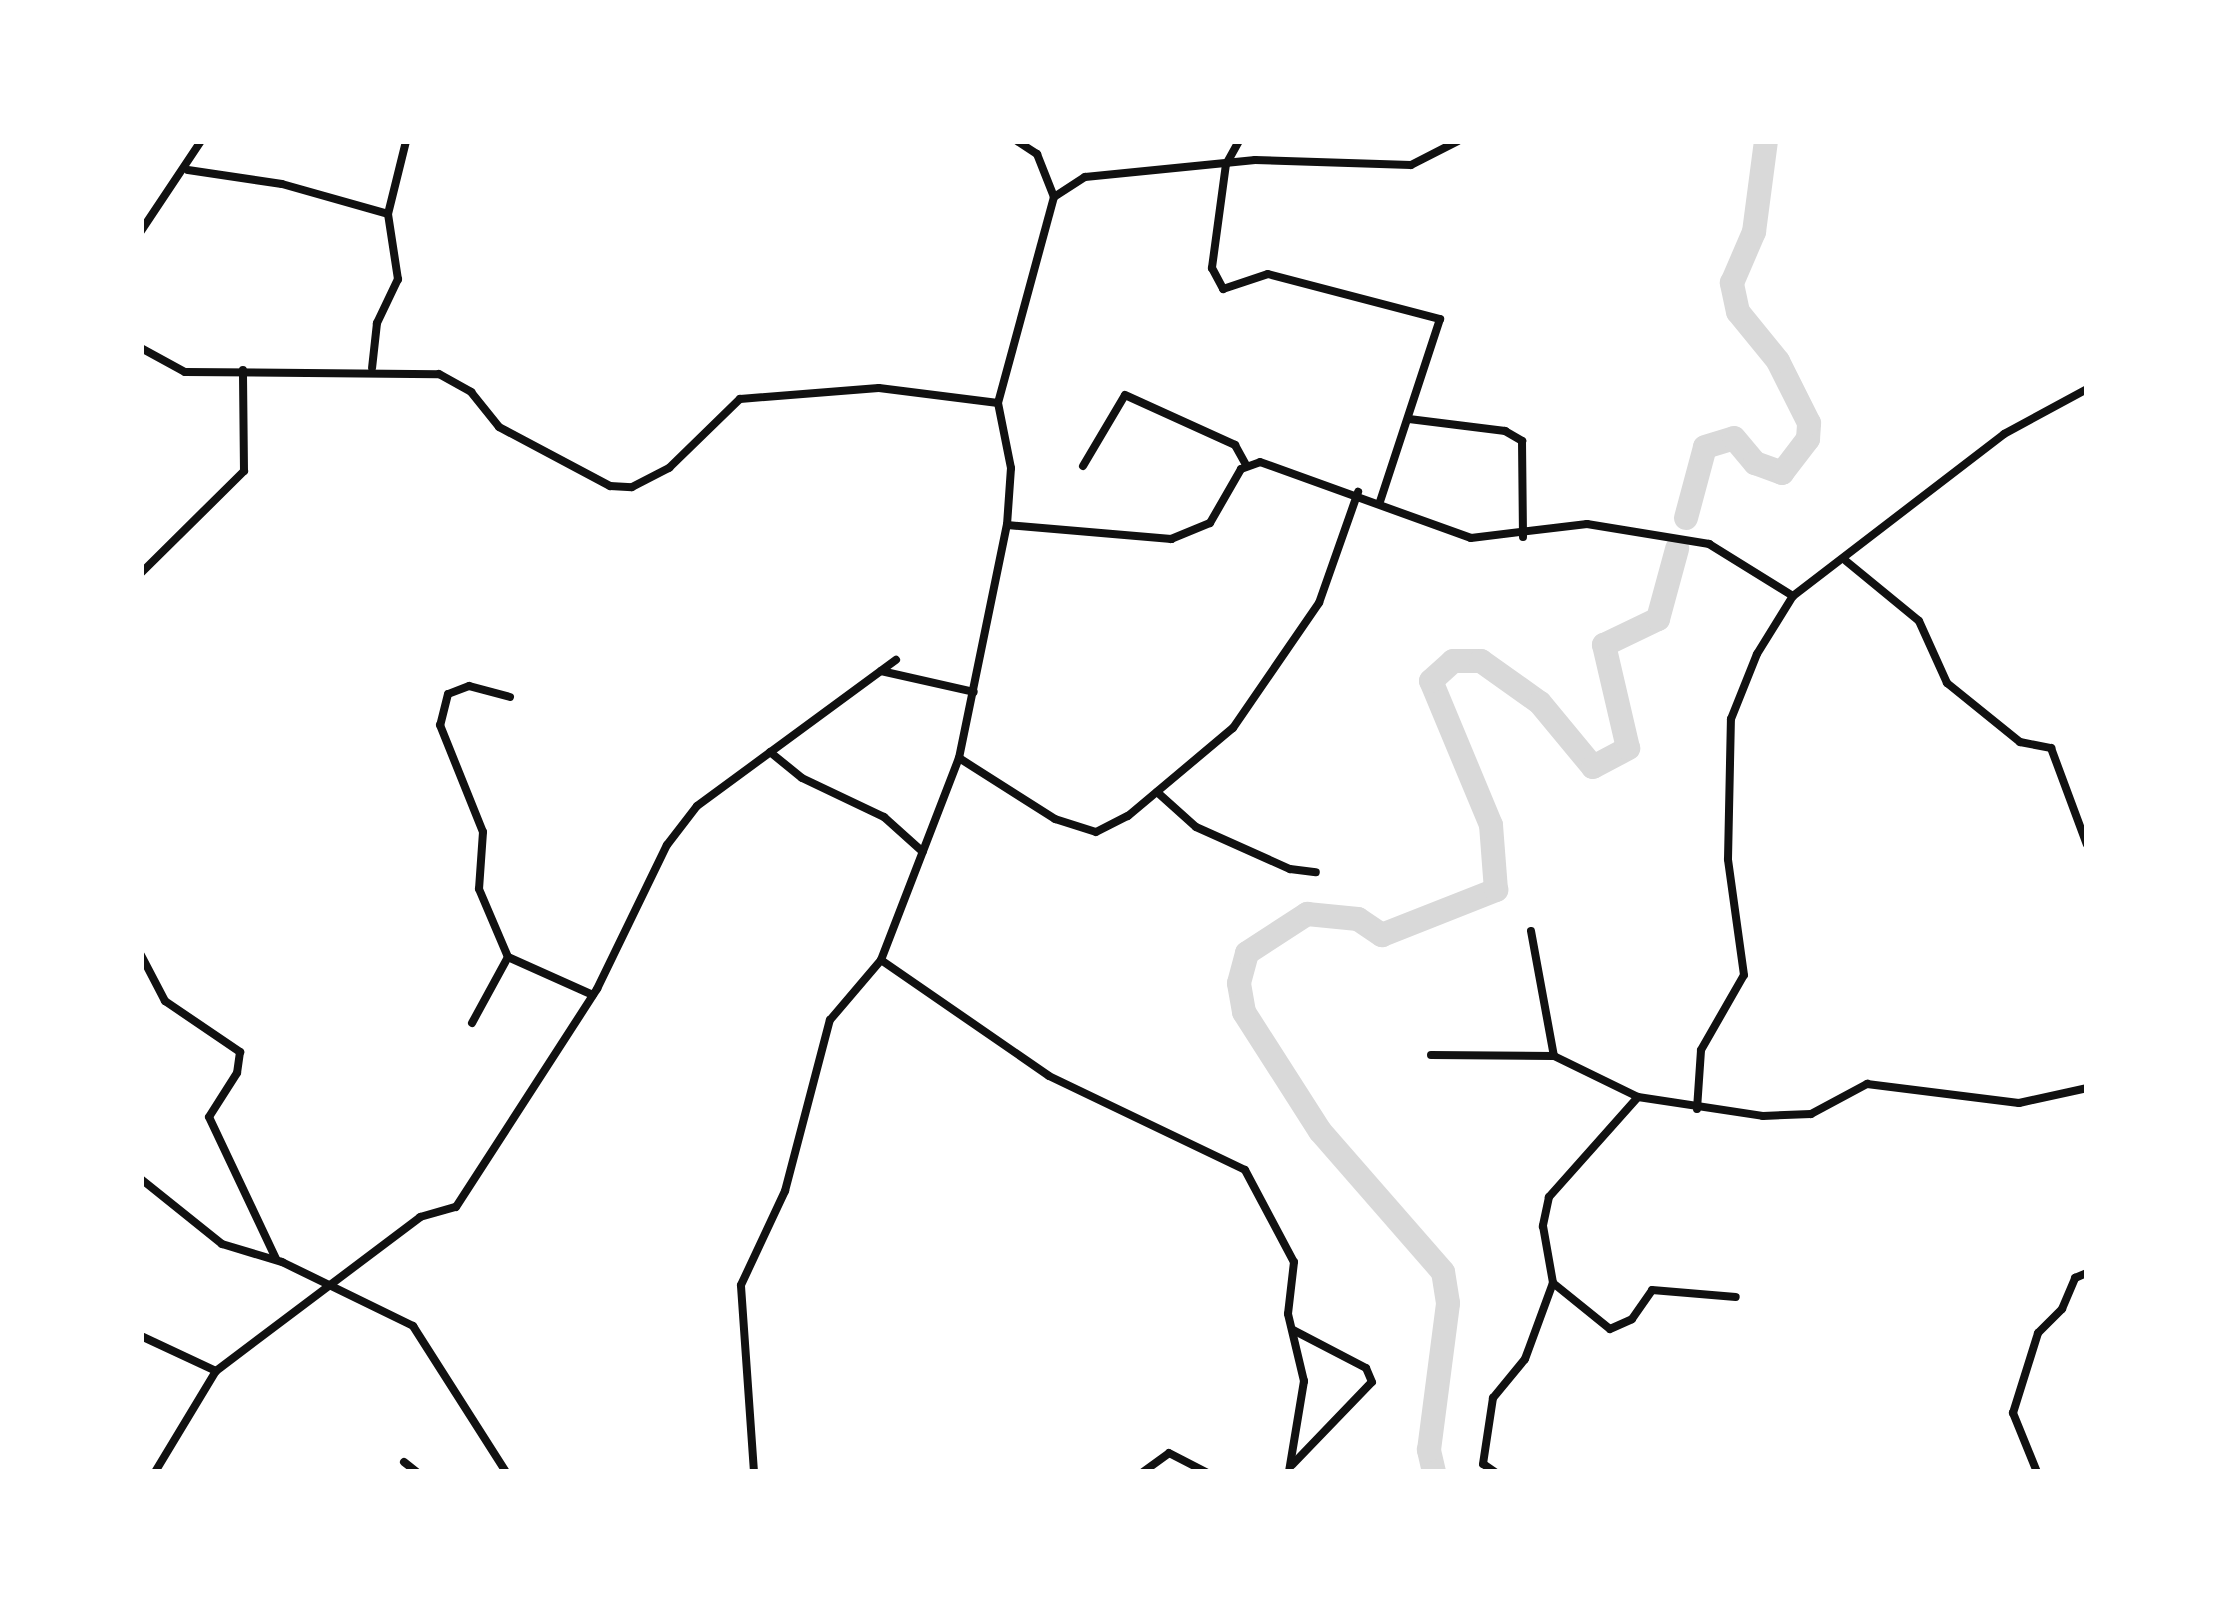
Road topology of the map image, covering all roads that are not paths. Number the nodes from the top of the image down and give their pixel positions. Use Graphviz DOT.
graph roads {
  1 [pos="201,141"];
  2 [pos="406,141"];
  3 [pos="1017,141"];
  4 [pos="1239,141"];
  5 [pos="1458,141"];
  6 [pos="1226,164"];
  7 [pos="188,170"];
  8 [pos="1054,197"];
  9 [pos="388,214"];
  10 [pos="141,231"];
  11 [pos="141,348"];
  12 [pos="372,368"];
  13 [pos="243,370"];
  14 [pos="2087,389"];
  15 [pos="998,403"];
  16 [pos="1409,418"];
  17 [pos="1083,466"];
  18 [pos="1246,466"];
  19 [pos="1358,492"];
  20 [pos="1380,501"];
  21 [pos="1007,525"];
  22 [pos="1523,537"];
  23 [pos="1846,561"];
  24 [pos="141,573"];
  25 [pos="1792,596"];
  26 [pos="896,660"];
  27 [pos="880,671"];
  28 [pos="974,692"];
  29 [pos="510,697"];
  30 [pos="770,752"];
  31 [pos="958,758"];
  32 [pos="1157,792"];
  33 [pos="2087,845"];
  34 [pos="923,852"];
  35 [pos="1316,872"];
  36 [pos="1532,931"];
  37 [pos="141,956"];
  38 [pos="508,957"];
  39 [pos="881,960"];
  40 [pos="593,995"];
  41 [pos="472,1023"];
  42 [pos="1431,1055"];
  43 [pos="1554,1056"];
  44 [pos="2087,1088"];
  45 [pos="1638,1097"];
  46 [pos="1697,1109"];
  47 [pos="141,1179"];
  48 [pos="276,1260"];
  49 [pos="2087,1273"];
  50 [pos="1553,1283"];
  51 [pos="336,1286"];
  52 [pos="1736,1297"];
  53 [pos="1292,1329"];
  54 [pos="141,1336"];
  55 [pos="216,1371"];
  56 [pos="404,1462"];
  57 [pos="1290,1469"];
  58 [pos="154,1472"];
  59 [pos="417,1472"];
  60 [pos="506,1472"];
  61 [pos="754,1472"];
  62 [pos="1143,1472"];
  63 [pos="1206,1472"];
  64 [pos="1495,1472"];
  65 [pos="2037,1472"];
  1 -- 7 [label="street"];
  2 -- 9 [label="street"];
  3 -- 8 [label="street"];
  4 -- 6 [label="street"];
  5 -- 6 [label="street"];
  6 -- 8 [label="street"];
  6 -- 16 [label="street"];
  7 -- 9 [label="street"];
  7 -- 10 [label="street"];
  8 -- 15 [label="street"];
  9 -- 12 [label="street"];
  11 -- 13 [label="street"];
  12 -- 13 [label="street"];
  12 -- 15 [label="street"];
  13 -- 24 [label="street"];
  14 -- 23 [label="street"];
  15 -- 21 [label="street"];
  16 -- 20 [label="street"];
  16 -- 22 [label="street"];
  17 -- 18 [label="street"];
  18 -- 19 [label="street"];
  18 -- 21 [label="street"];
  19 -- 20 [label="street"];
  19 -- 32 [label="street"];
  20 -- 22 [label="street"];
  21 -- 28 [label="street"];
  22 -- 25 [label="street"];
  23 -- 25 [label="street"];
  23 -- 33 [label="street"];
  25 -- 46 [label="street"];
  26 -- 27 [label="street"];
  27 -- 28 [label="street"];
  27 -- 30 [label="street"];
  28 -- 31 [label="street"];
  29 -- 38 [label="street"];
  30 -- 34 [label="street"];
  30 -- 40 [label="street"];
  31 -- 32 [label="street"];
  31 -- 34 [label="street"];
  32 -- 35 [label="street"];
  34 -- 39 [label="street"];
  36 -- 43 [label="street"];
  37 -- 48 [label="street"];
  38 -- 40 [label="street"];
  38 -- 41 [label="street"];
  39 -- 53 [label="street"];
  39 -- 61 [label="street"];
  40 -- 51 [label="street"];
  42 -- 43 [label="street"];
  43 -- 45 [label="street"];
  44 -- 46 [label="street"];
  45 -- 46 [label="street"];
  45 -- 50 [label="street"];
  47 -- 48 [label="street"];
  48 -- 51 [label="street"];
  49 -- 65 [label="street"];
  50 -- 52 [label="street"];
  50 -- 64 [label="street"];
  51 -- 55 [label="street"];
  51 -- 60 [label="street"];
  53 -- 57 [label="street"];
  53 -- 57 [label="street"];
  54 -- 55 [label="street"];
  55 -- 58 [label="street"];
  56 -- 59 [label="street"];
  62 -- 63 [label="street"];
}
